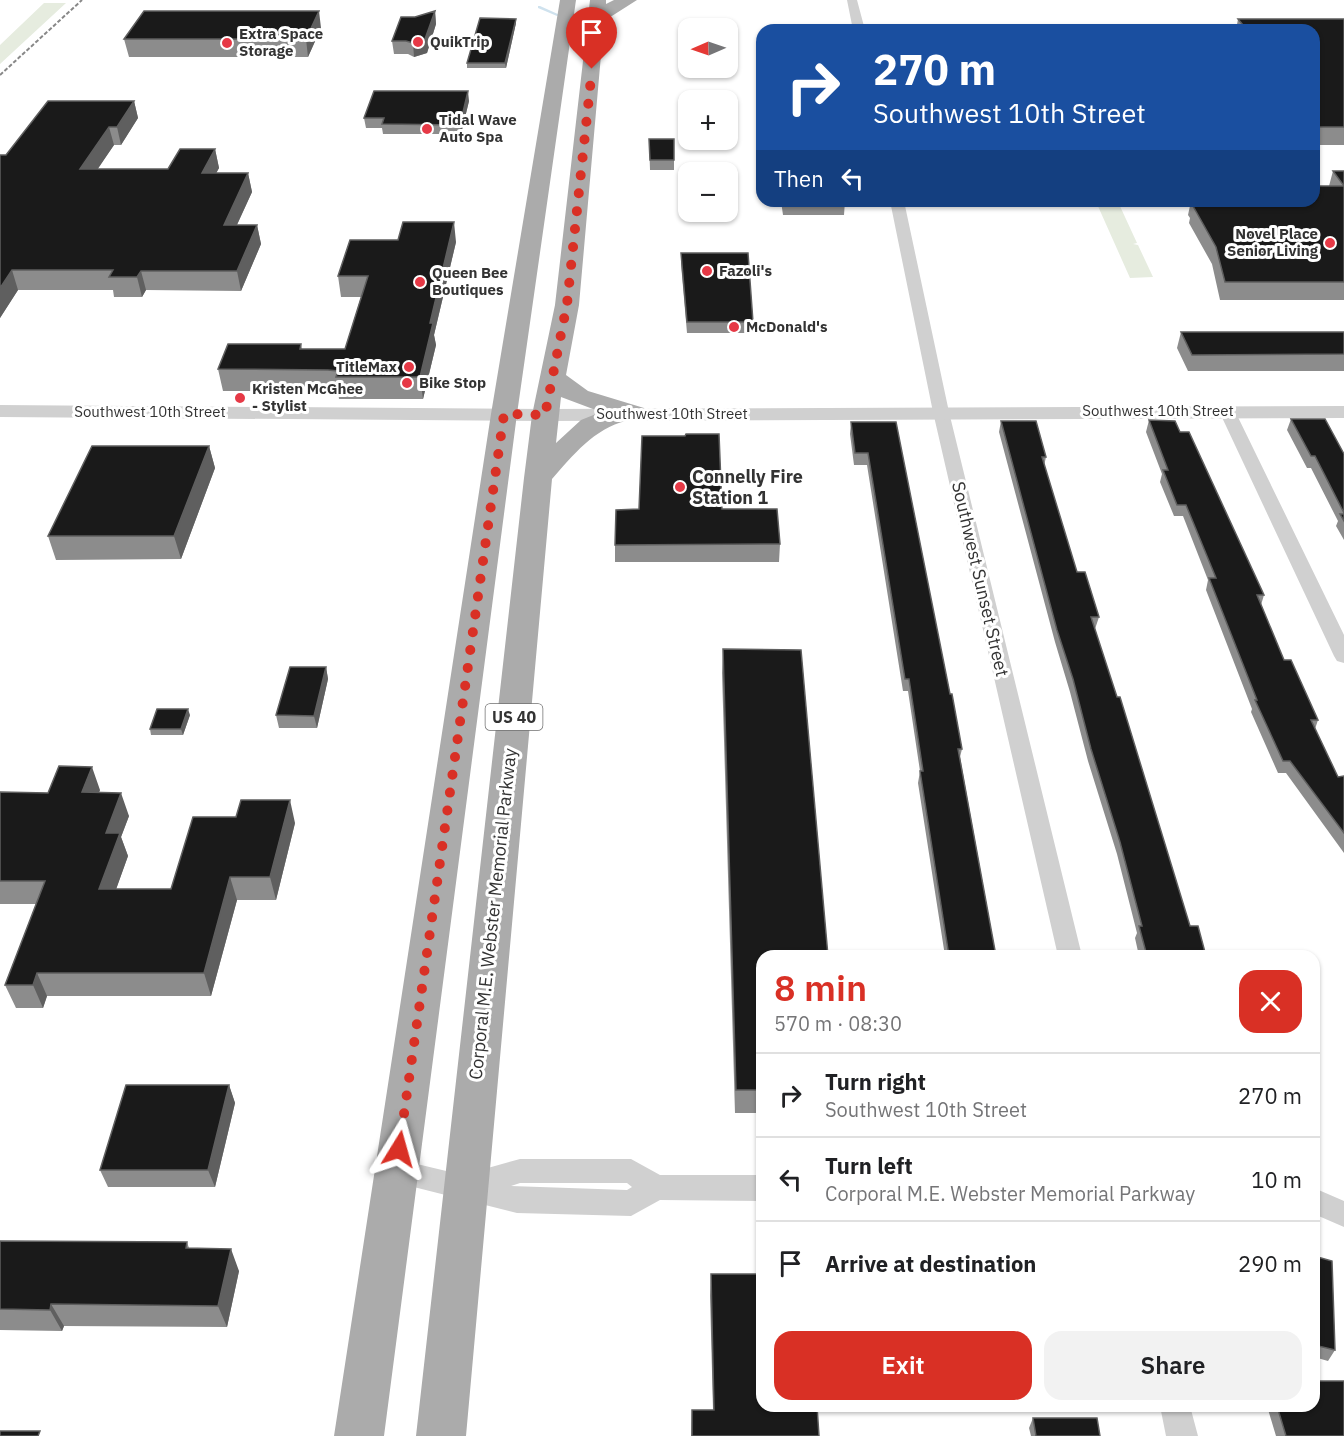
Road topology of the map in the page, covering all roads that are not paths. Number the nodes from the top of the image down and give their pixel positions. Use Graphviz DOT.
graph roads {
  1 [pos="629,0"];
  2 [pos="852,0"];
  3 [pos="561,8"];
  4 [pos="598,9"];
  5 [pos="858,24"];
  6 [pos="898,207"];
  7 [pos="553,376"];
  8 [pos="0,411"];
  9 [pos="1227,411"];
  10 [pos="941,412"];
  11 [pos="1344,412"];
  12 [pos="504,414"];
  13 [pos="628,414"];
  14 [pos="545,415"];
  15 [pos="538,478"];
  16 [pos="528,575"];
  17 [pos="480,580"];
  18 [pos="1344,656"];
  19 [pos="1069,950"];
  20 [pos="396,1171"];
  21 [pos="465,1186"];
  22 [pos="756,1188"];
  23 [pos="1320,1204"];
  24 [pos="1344,1214"];
  25 [pos="1176,1412"];
  26 [pos="359,1436"];
  27 [pos="441,1436"];
  28 [pos="1182,1436"];
  1 -- 4 [label="main road"];
  2 -- 5 [label="street"];
  3 -- 12 [label="main road, US 40"];
  4 -- 7 [label="main road, Corporal M.E. Webster Memorial Parkway / US 40"];
  6 -- 10 [label="street, Southwest Sunset Street"];
  7 -- 13 [label="main road"];
  7 -- 14 [label="main road, Corporal M.E. Webster Memorial Parkway / US 40"];
  8 -- 12 [label="street, Southwest 10th Street"];
  9 -- 10 [label="street, Southwest 10th Street"];
  9 -- 11 [label="street, Southwest 10th Street"];
  9 -- 18 [label="street"];
  10 -- 13 [label="street, Southwest 10th Street"];
  10 -- 19 [label="street, Southwest Sunset Street"];
  12 -- 14 [label="street, Southwest 10th Street"];
  12 -- 17 [label="main road, US 40"];
  13 -- 14 [label="street, Southwest 10th Street"];
  13 -- 15 [label="main road"];
  14 -- 15 [label="main road, Corporal M.E. Webster Memorial Parkway / US 40"];
  15 -- 16 [label="main road, Corporal M.E. Webster Memorial Parkway / US 40"];
  16 -- 17 [label="main road"];
  16 -- 21 [label="main road, Corporal M.E. Webster Memorial Parkway / US 40"];
  17 -- 20 [label="main road, US 40"];
  20 -- 21 [label="street"];
  20 -- 26 [label="main road, US 40"];
  21 -- 22 [label="street"];
  21 -- 27 [label="main road, Corporal M.E. Webster Memorial Parkway / US 40"];
  23 -- 24 [label="street"];
  25 -- 28 [label="street"];
}
